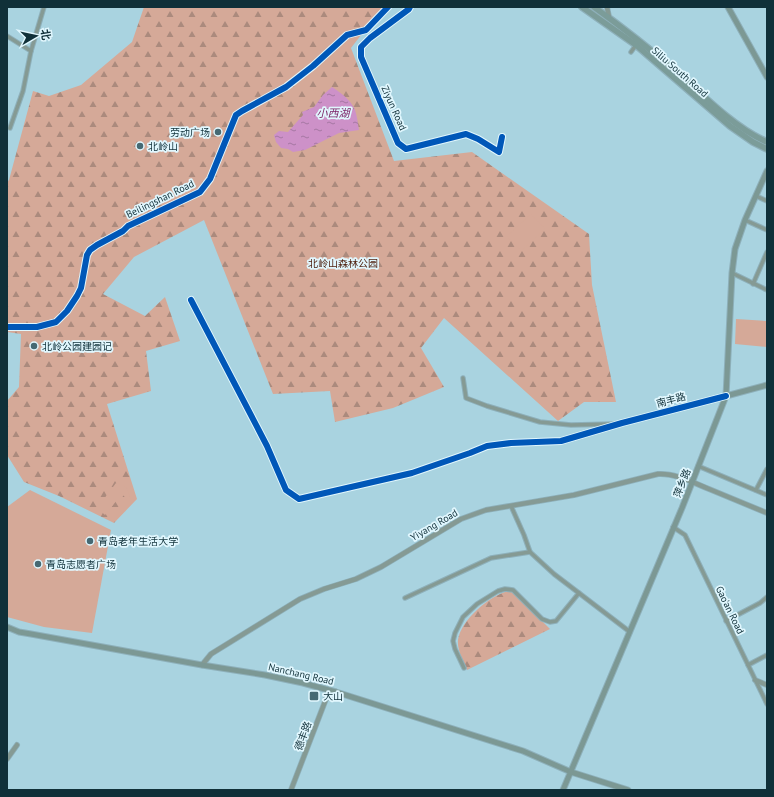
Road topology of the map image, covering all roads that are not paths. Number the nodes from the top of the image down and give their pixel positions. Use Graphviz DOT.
graph roads {
  1 [pos="44,7"];
  2 [pos="388,7"];
  3 [pos="410,7"];
  4 [pos="607,7"];
  5 [pos="728,7"];
  6 [pos="589,8"];
  7 [pos="609,18"];
  8 [pos="7,36"];
  9 [pos="638,43"];
  10 [pos="31,51"];
  11 [pos="631,52"];
  12 [pos="767,77"];
  13 [pos="10,128"];
  14 [pos="502,137"];
  15 [pos="767,142"];
  16 [pos="767,149"];
  17 [pos="767,171"];
  18 [pos="756,196"];
  19 [pos="767,201"];
  20 [pos="745,220"];
  21 [pos="767,230"];
  22 [pos="767,252"];
  23 [pos="765,259"];
  24 [pos="732,273"];
  25 [pos="753,284"];
  26 [pos="767,290"];
  27 [pos="191,300"];
  28 [pos="7,327"];
  29 [pos="463,378"];
  30 [pos="767,385"];
  31 [pos="726,396"];
  32 [pos="622,423"];
  33 [pos="698,466"];
  34 [pos="767,469"];
  35 [pos="692,482"];
  36 [pos="756,490"];
  37 [pos="767,495"];
  38 [pos="511,506"];
  39 [pos="767,513"];
  40 [pos="673,527"];
  41 [pos="530,552"];
  42 [pos="579,593"];
  43 [pos="405,598"];
  44 [pos="767,598"];
  45 [pos="726,621"];
  46 [pos="7,627"];
  47 [pos="630,632"];
  48 [pos="767,655"];
  49 [pos="202,665"];
  50 [pos="748,665"];
  51 [pos="464,668"];
  52 [pos="755,680"];
  53 [pos="767,685"];
  54 [pos="336,692"];
  55 [pos="767,704"];
  56 [pos="17,745"];
  57 [pos="7,759"];
  58 [pos="570,772"];
  59 [pos="292,790"];
  60 [pos="563,790"];
  61 [pos="628,790"];
  1 -- 10 [label="street"];
  2 -- 28 [label="street, Beilingshan Road"];
  3 -- 14 [label="street, Ziyun Road"];
  4 -- 7 [label="street"];
  5 -- 12 [label="main road"];
  6 -- 7 [label="main road, Siliu South Road"];
  6 -- 9 [label="main road, Siliu South Road"];
  7 -- 9 [label="main road, Siliu South Road"];
  8 -- 10 [label="street"];
  9 -- 11 [label="street"];
  9 -- 15 [label="main road, Siliu South Road"];
  9 -- 16 [label="main road, Siliu South Road"];
  10 -- 13 [label="street"];
  17 -- 18 [label="main road, 萍乡路"];
  18 -- 19 [label="street"];
  18 -- 20 [label="main road, 萍乡路"];
  20 -- 21 [label="street"];
  20 -- 24 [label="main road, 萍乡路"];
  22 -- 23 [label="street"];
  23 -- 25 [label="street"];
  24 -- 25 [label="street"];
  24 -- 31 [label="main road, 萍乡路"];
  25 -- 26 [label="street"];
  27 -- 32 [label="street, 南丰路"];
  29 -- 32 [label="street"];
  30 -- 31 [label="main road"];
  31 -- 32 [label="street, 南丰路"];
  31 -- 33 [label="main road, 萍乡路"];
  33 -- 35 [label="main road, 萍乡路"];
  33 -- 36 [label="street"];
  34 -- 36 [label="street"];
  35 -- 38 [label="street, Yiyang Road"];
  35 -- 39 [label="street, Yiyang Road"];
  35 -- 40 [label="main road, 萍乡路"];
  36 -- 37 [label="street"];
  38 -- 41 [label="street"];
  38 -- 49 [label="street, Yiyang Road"];
  40 -- 45 [label="street, Gao'an Road"];
  40 -- 47 [label="main road, 萍乡路"];
  41 -- 42 [label="street"];
  41 -- 43 [label="street"];
  42 -- 47 [label="street"];
  42 -- 51 [label="street"];
  44 -- 45 [label="street"];
  45 -- 50 [label="street, Gao'an Road"];
  46 -- 49 [label="main road, Nanchang Road"];
  47 -- 58 [label="main road, 萍乡路"];
  48 -- 50 [label="street"];
  49 -- 54 [label="main road, Nanchang Road"];
  50 -- 52 [label="street, Gao'an Road"];
  52 -- 53 [label="street"];
  52 -- 55 [label="street, Gao'an Road"];
  54 -- 58 [label="main road, Nanchang Road"];
  54 -- 59 [label="street, 德丰路"];
  56 -- 57 [label="street"];
  58 -- 60 [label="main road, 萍乡路"];
  58 -- 61 [label="main road, Nanchang Road"];
}
